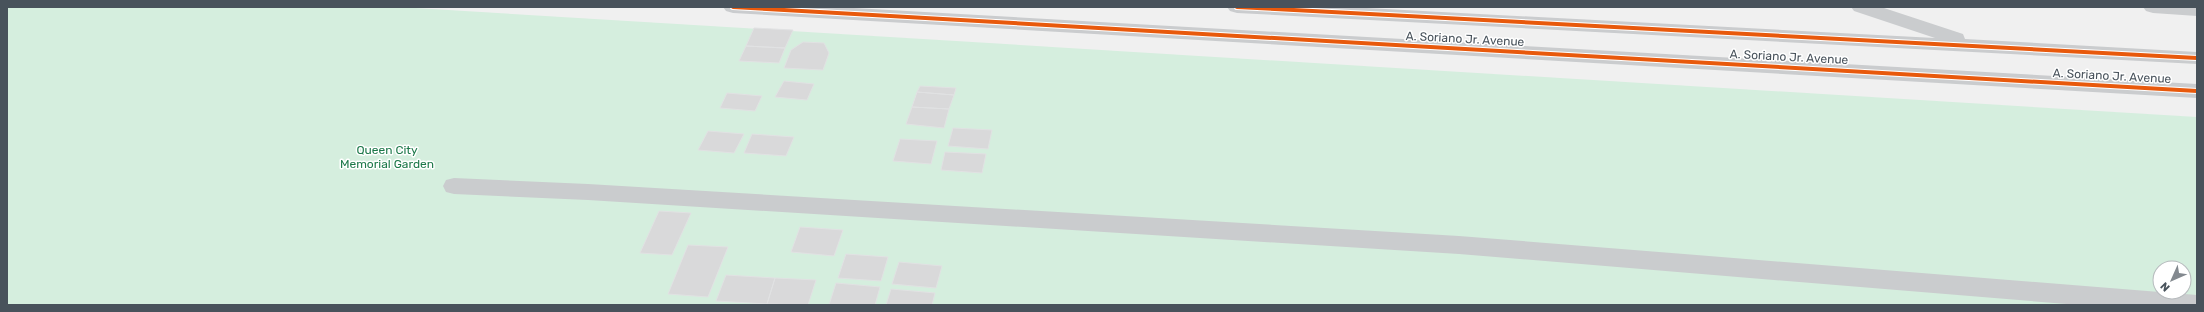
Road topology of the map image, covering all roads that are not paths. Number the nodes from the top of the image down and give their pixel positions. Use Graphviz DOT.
graph roads {
  1 [pos="745,7"];
  2 [pos="1237,7"];
  3 [pos="1246,7"];
  4 [pos="1436,7"];
  5 [pos="1861,7"];
  6 [pos="2153,7"];
  7 [pos="1317,9"];
  8 [pos="2197,10"];
  9 [pos="1412,16"];
  10 [pos="1245,36"];
  11 [pos="1323,41"];
  12 [pos="1983,47"];
  13 [pos="2197,58"];
  14 [pos="2197,91"];
  15 [pos="454,186"];
  16 [pos="2197,305"];
  1 -- 10 [label="street, A. Soriano Jr. Avenue"];
  2 -- 3 [label="street, A. Soriano Jr. Avenue"];
  3 -- 7 [label="street, A. Soriano Jr. Avenue"];
  3 -- 10 [label="street"];
  4 -- 9 [label="street"];
  5 -- 12 [label="street"];
  6 -- 8 [label="street"];
  7 -- 9 [label="street, A. Soriano Jr. Avenue"];
  7 -- 11 [label="street"];
  9 -- 12 [label="street, A. Soriano Jr. Avenue"];
  10 -- 11 [label="street, A. Soriano Jr. Avenue"];
  11 -- 14 [label="street, A. Soriano Jr. Avenue"];
  12 -- 13 [label="street, A. Soriano Jr. Avenue"];
  15 -- 16 [label="street"];
}
